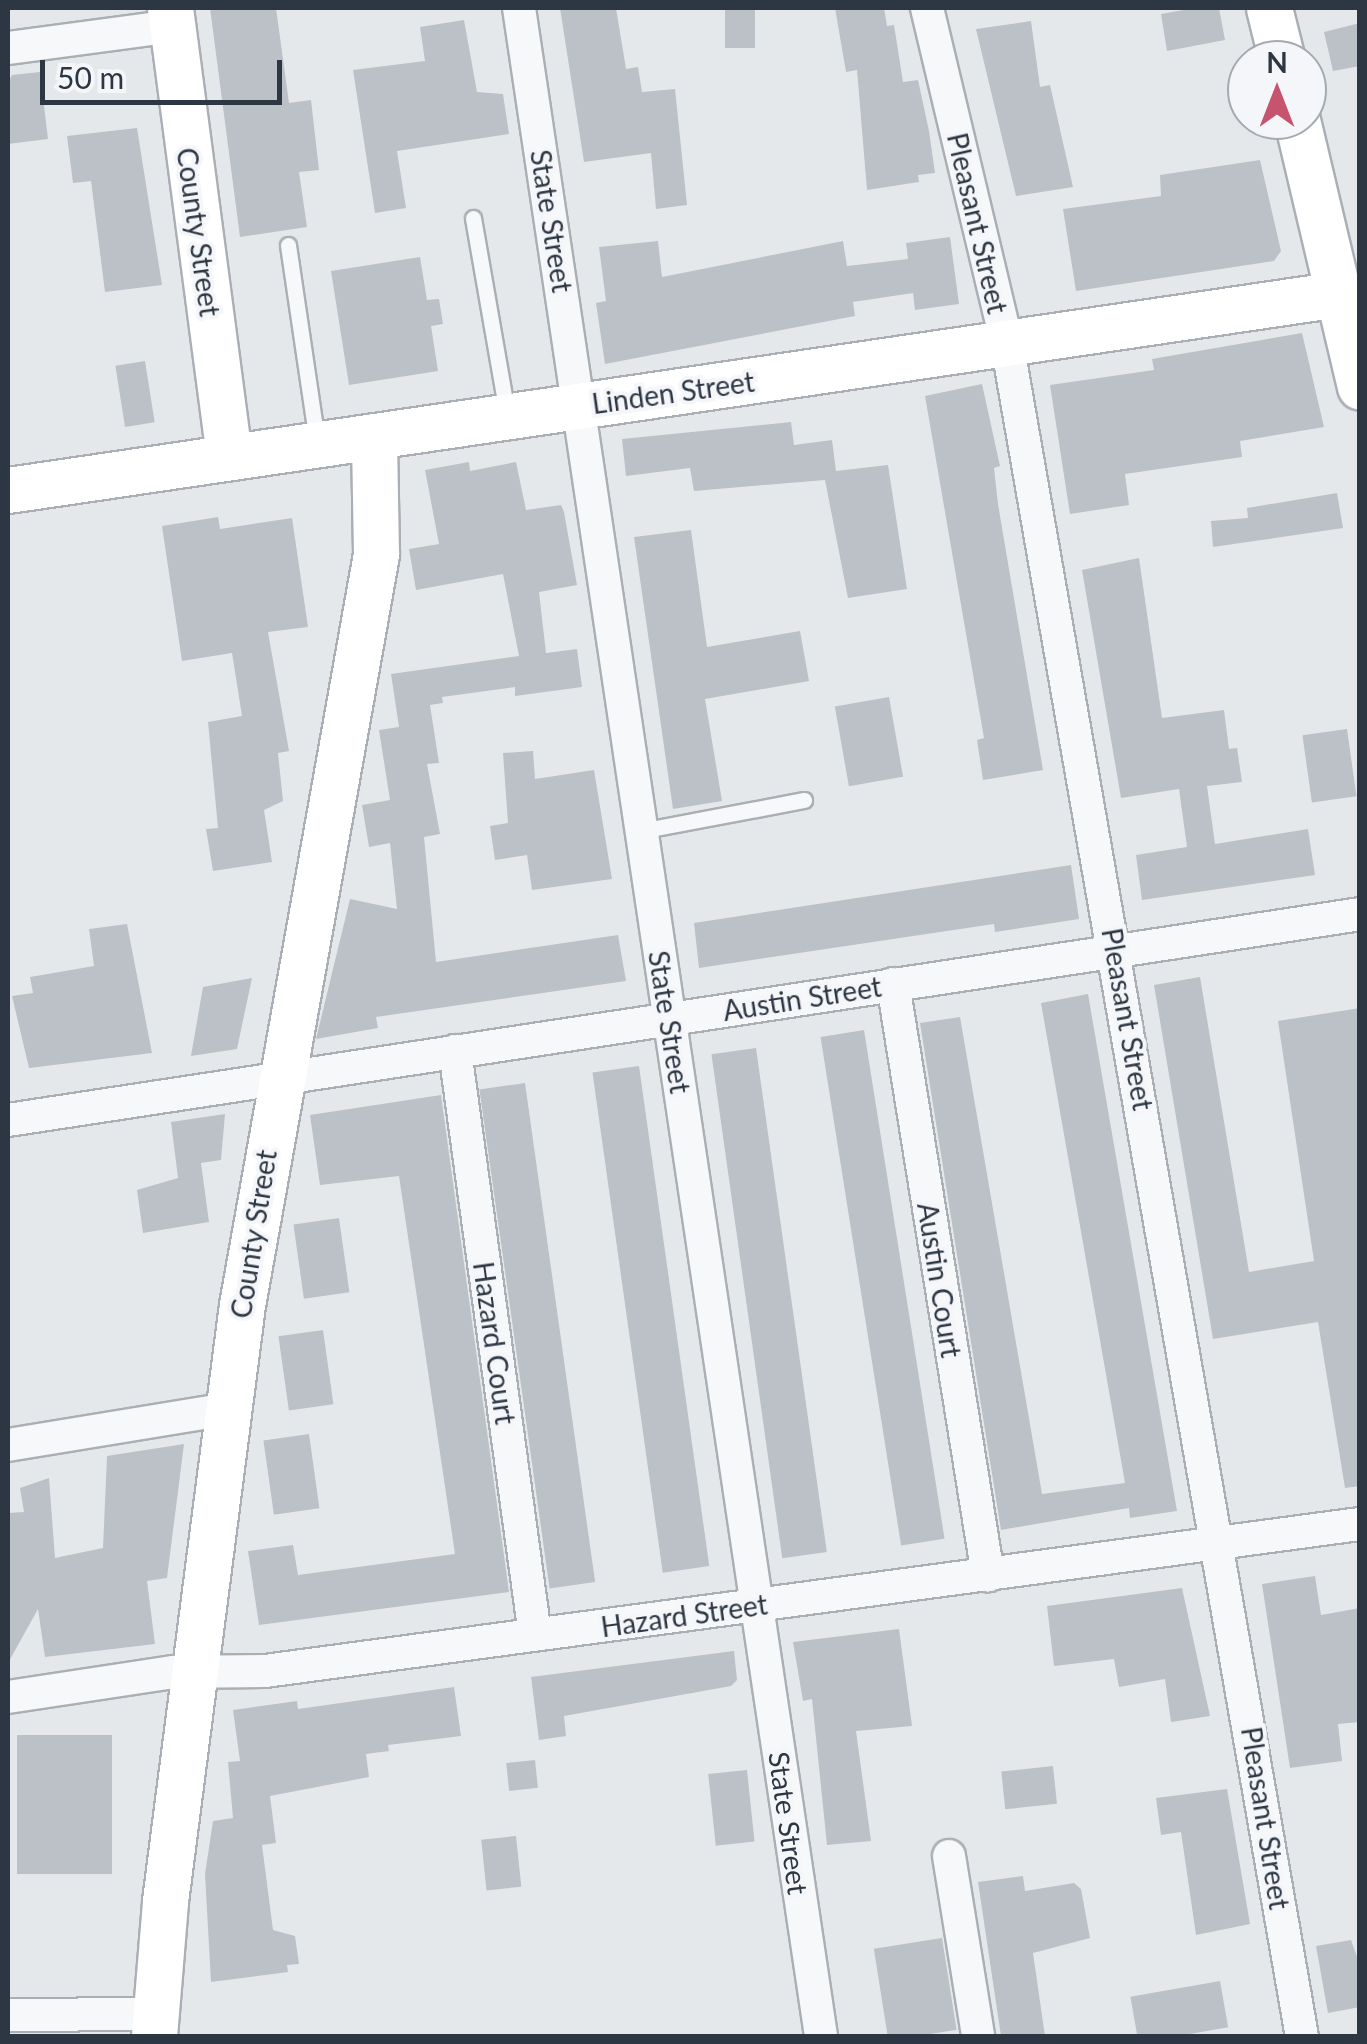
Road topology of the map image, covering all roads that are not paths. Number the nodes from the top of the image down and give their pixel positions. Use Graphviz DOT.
graph roads {
  1 [pos="519,8"];
  2 [pos="927,8"];
  3 [pos="1270,8"];
  4 [pos="171,17"];
  5 [pos="1277,40"];
  6 [pos="8,48"];
  7 [pos="1302,140"];
  8 [pos="473,218"];
  9 [pos="288,245"];
  10 [pos="1340,294"];
  11 [pos="1007,343"];
  12 [pos="1360,386"];
  13 [pos="580,406"];
  14 [pos="508,416"];
  15 [pos="374,436"];
  16 [pos="318,444"];
  17 [pos="229,458"];
  18 [pos="8,490"];
  19 [pos="804,800"];
  20 [pos="640,831"];
  21 [pos="1360,914"];
  22 [pos="1116,951"];
  23 [pos="893,984"];
  24 [pos="670,1018"];
  25 [pos="455,1051"];
  26 [pos="278,1078"];
  27 [pos="8,1120"];
  28 [pos="227,1409"];
  29 [pos="8,1445"];
  30 [pos="1360,1524"];
  31 [pos="1220,1545"];
  32 [pos="988,1576"];
  33 [pos="758,1606"];
  34 [pos="535,1635"];
  35 [pos="194,1671"];
  36 [pos="8,1697"];
  37 [pos="950,1856"];
  38 [pos="8,2016"];
  39 [pos="154,2025"];
  40 [pos="821,2036"];
  41 [pos="978,2036"];
  42 [pos="1302,2036"];
  1 -- 13 [label="street, State Street"];
  2 -- 11 [label="street, Pleasant Street"];
  3 -- 5 [label="main road"];
  4 -- 6 [label="street"];
  4 -- 17 [label="main road, County Street"];
  7 -- 10 [label="main road"];
  8 -- 14 [label="lane"];
  9 -- 16 [label="lane"];
  10 -- 11 [label="main road, Linden Street"];
  10 -- 12 [label="main road"];
  11 -- 13 [label="main road, Linden Street"];
  11 -- 22 [label="street, Pleasant Street"];
  13 -- 14 [label="main road, Linden Street"];
  13 -- 20 [label="street, State Street"];
  14 -- 15 [label="main road, Linden Street"];
  15 -- 16 [label="main road, Linden Street"];
  15 -- 26 [label="main road, County Street"];
  16 -- 17 [label="main road, Linden Street"];
  17 -- 18 [label="main road, Linden Street"];
  19 -- 20 [label="lane"];
  20 -- 24 [label="street, State Street"];
  21 -- 22 [label="street, Austin Street"];
  22 -- 23 [label="street, Austin Street"];
  22 -- 31 [label="street, Pleasant Street"];
  23 -- 24 [label="street, Austin Street"];
  23 -- 32 [label="street, Austin Court"];
  24 -- 25 [label="street, Austin Street"];
  24 -- 33 [label="street, State Street"];
  25 -- 26 [label="street, Austin Street"];
  25 -- 34 [label="street, Hazard Court"];
  26 -- 27 [label="street, Austin Street"];
  26 -- 28 [label="main road, County Street"];
  28 -- 29 [label="street"];
  28 -- 35 [label="main road, County Street"];
  30 -- 31 [label="street, Hazard Street"];
  31 -- 32 [label="street, Hazard Street"];
  31 -- 42 [label="street, Pleasant Street"];
  32 -- 33 [label="street, Hazard Street"];
  33 -- 34 [label="street, Hazard Street"];
  33 -- 40 [label="street, State Street"];
  34 -- 35 [label="street, Hazard Street"];
  35 -- 36 [label="street, Hazard Street"];
  35 -- 39 [label="main road, County Street"];
  37 -- 41 [label="street"];
  38 -- 39 [label="street"];
}
